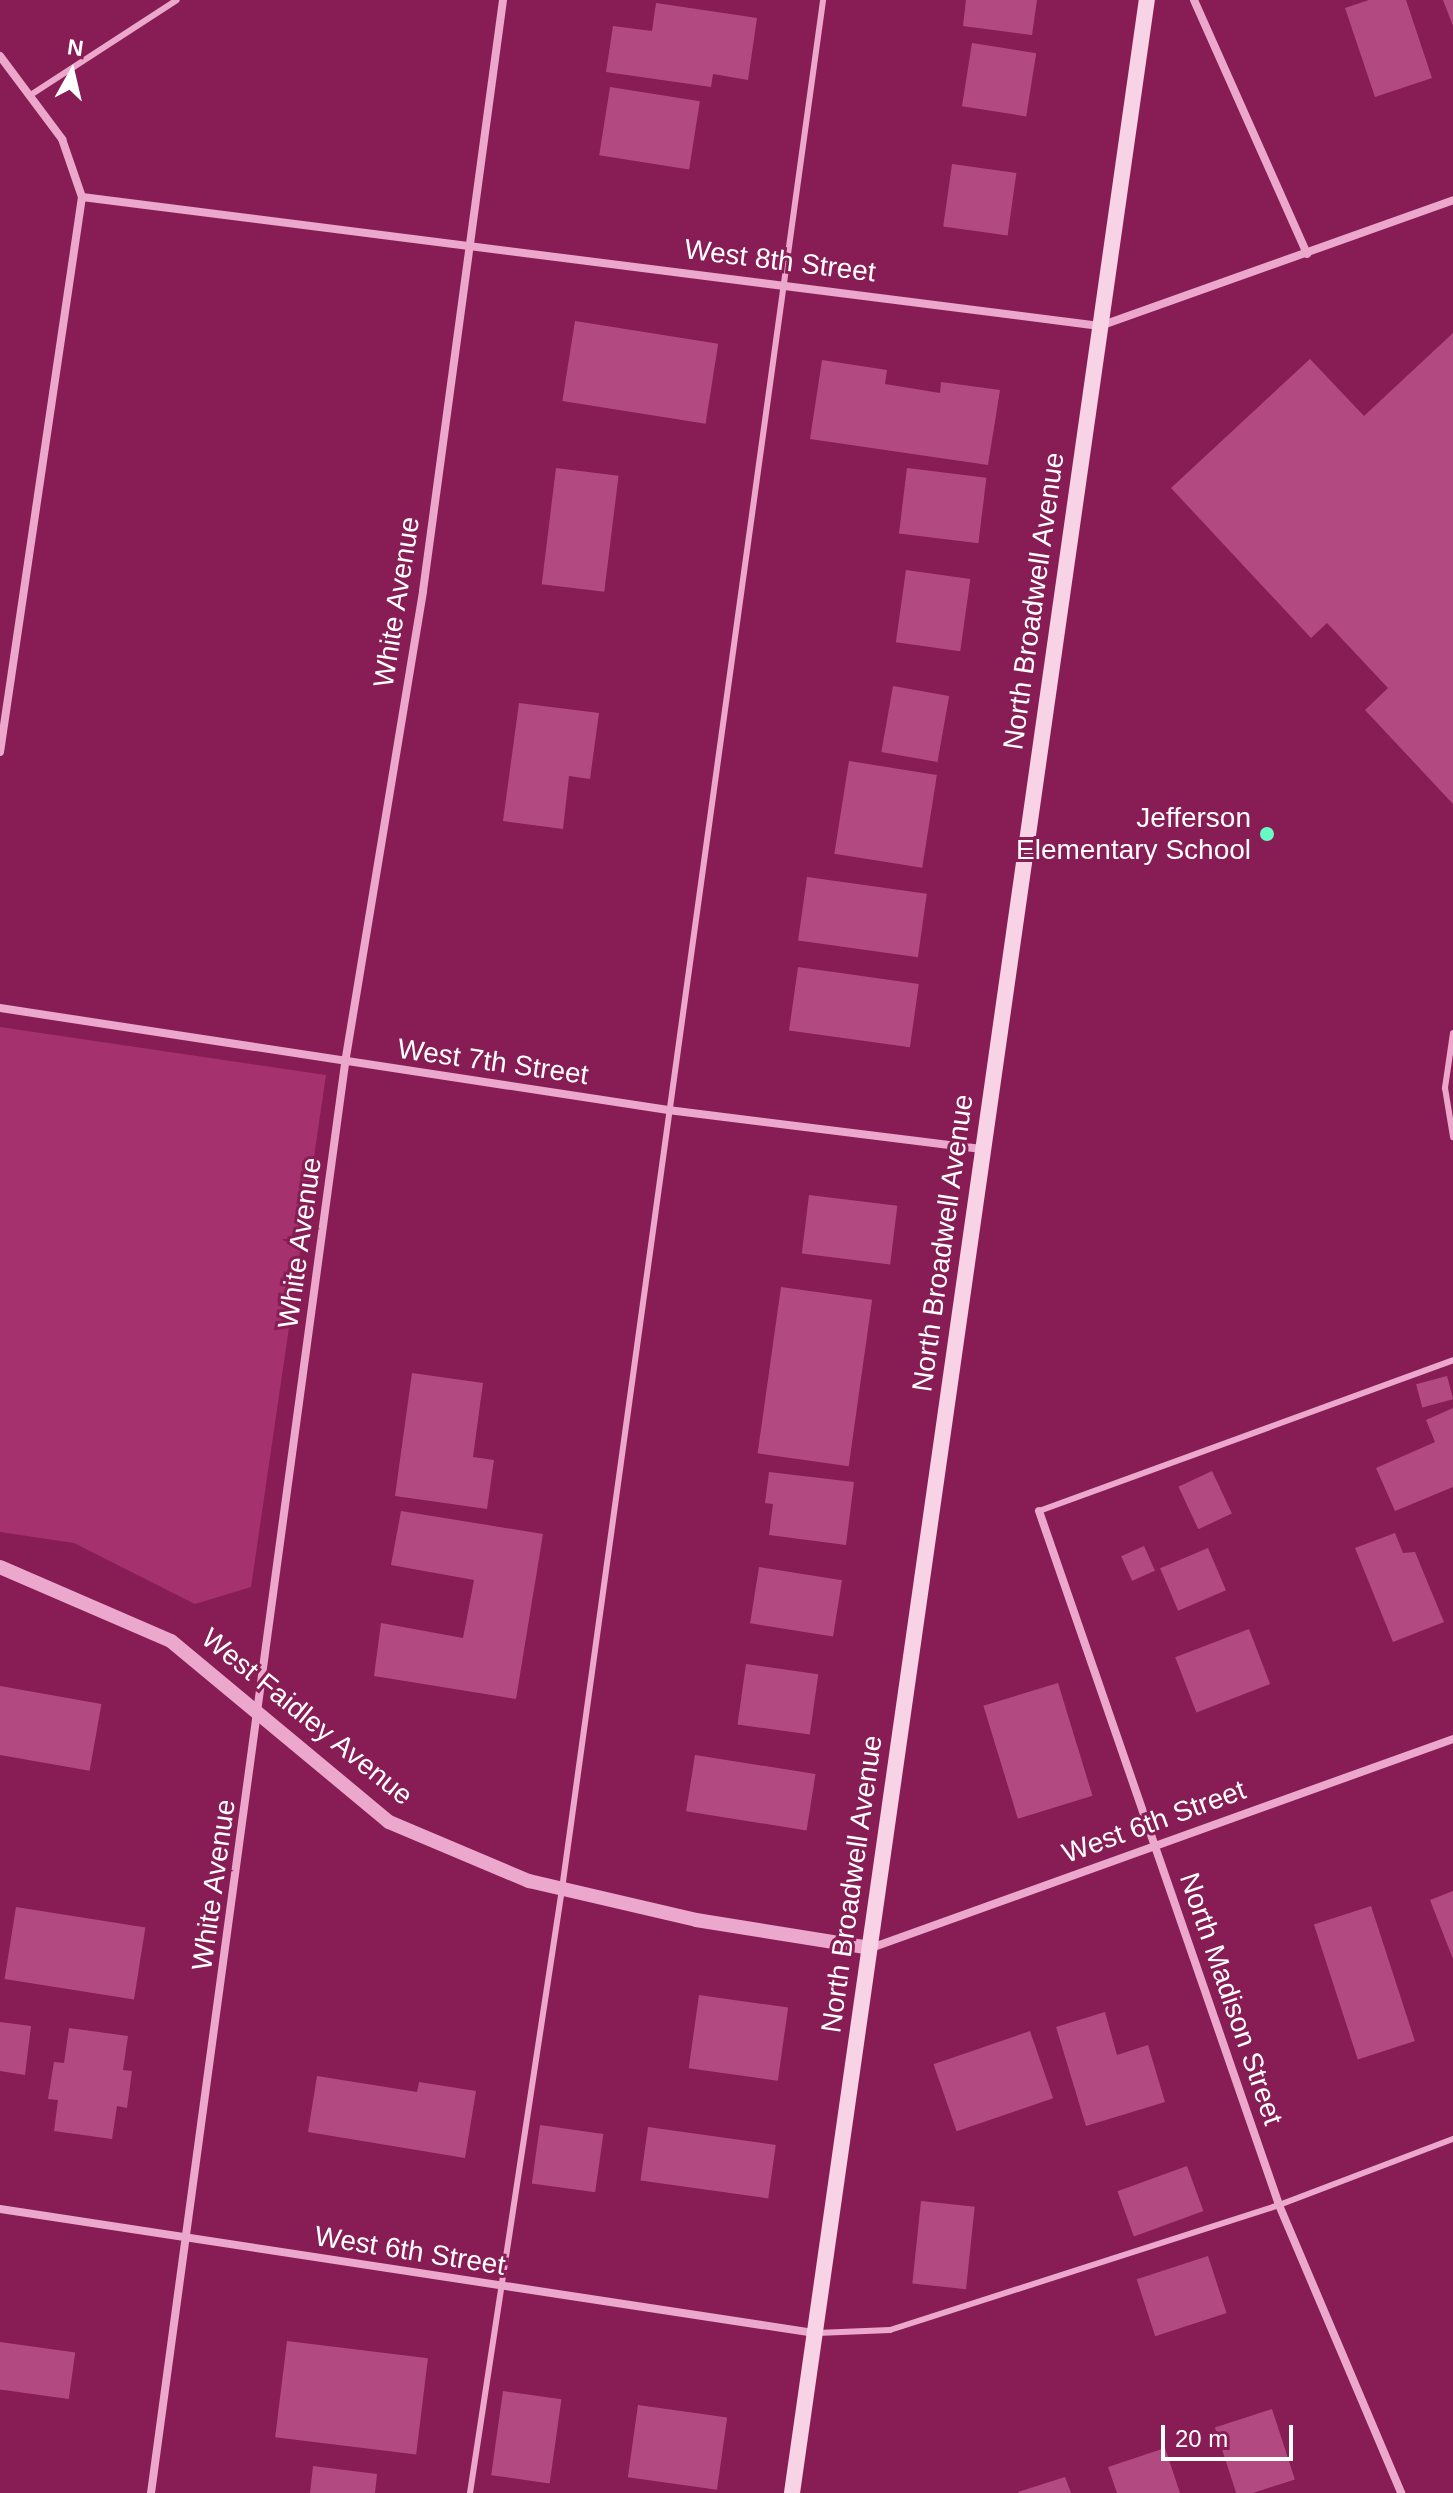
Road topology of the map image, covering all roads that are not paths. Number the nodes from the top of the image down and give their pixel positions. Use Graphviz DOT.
graph roads {
  1 [pos="177,0"];
  2 [pos="503,0"];
  3 [pos="823,0"];
  4 [pos="1147,0"];
  5 [pos="1194,0"];
  6 [pos="0,56"];
  7 [pos="29,96"];
  8 [pos="82,197"];
  9 [pos="1453,200"];
  10 [pos="469,242"];
  11 [pos="1307,254"];
  12 [pos="783,284"];
  13 [pos="1100,326"];
  14 [pos="0,752"];
  15 [pos="0,1008"];
  16 [pos="1453,1033"];
  17 [pos="345,1063"];
  18 [pos="668,1110"];
  19 [pos="1453,1137"];
  20 [pos="982,1149"];
  21 [pos="1453,1360"];
  22 [pos="1039,1511"];
  23 [pos="0,1567"];
  24 [pos="259,1714"];
  25 [pos="1453,1739"];
  26 [pos="1155,1845"];
  27 [pos="562,1889"];
  28 [pos="870,1948"];
  29 [pos="1453,2139"];
  30 [pos="1279,2205"];
  31 [pos="0,2209"];
  32 [pos="186,2238"];
  33 [pos="501,2287"];
  34 [pos="814,2333"];
  35 [pos="151,2493"];
  36 [pos="470,2493"];
  37 [pos="792,2493"];
  38 [pos="1401,2493"];
  1 -- 7 [label="lane"];
  2 -- 10 [label="street, White Avenue"];
  3 -- 12 [label="lane"];
  4 -- 13 [label="main road, North Broadwell Avenue"];
  5 -- 11 [label="street"];
  6 -- 7 [label="street"];
  7 -- 8 [label="street"];
  8 -- 10 [label="street, West 8th Street"];
  8 -- 14 [label="street"];
  9 -- 11 [label="street, West 8th Street"];
  10 -- 12 [label="street, West 8th Street"];
  10 -- 17 [label="street, White Avenue"];
  11 -- 13 [label="street, West 8th Street"];
  12 -- 13 [label="street, West 8th Street"];
  12 -- 18 [label="lane"];
  13 -- 20 [label="main road, North Broadwell Avenue"];
  15 -- 17 [label="street, West 7th Street"];
  16 -- 19 [label="lane"];
  17 -- 18 [label="street, West 7th Street"];
  17 -- 24 [label="street, White Avenue"];
  18 -- 20 [label="street, West 7th Street"];
  18 -- 27 [label="lane"];
  20 -- 28 [label="main road, North Broadwell Avenue"];
  21 -- 22 [label="lane"];
  22 -- 26 [label="street, North Madison Street"];
  23 -- 24 [label="street, West Faidley Avenue"];
  24 -- 27 [label="street, West Faidley Avenue"];
  24 -- 32 [label="street, White Avenue"];
  25 -- 26 [label="street, West 6th Street"];
  26 -- 28 [label="street, West 6th Street"];
  26 -- 30 [label="street, North Madison Street"];
  27 -- 28 [label="street, West Faidley Avenue"];
  27 -- 33 [label="lane"];
  28 -- 34 [label="main road, North Broadwell Avenue"];
  29 -- 30 [label="lane"];
  30 -- 34 [label="lane"];
  30 -- 38 [label="street, North Madison Street"];
  31 -- 32 [label="street, West 6th Street"];
  32 -- 33 [label="street, West 6th Street"];
  32 -- 35 [label="street, White Avenue"];
  33 -- 34 [label="street, West 6th Street"];
  33 -- 36 [label="lane"];
  34 -- 37 [label="main road, North Broadwell Avenue"];
}
